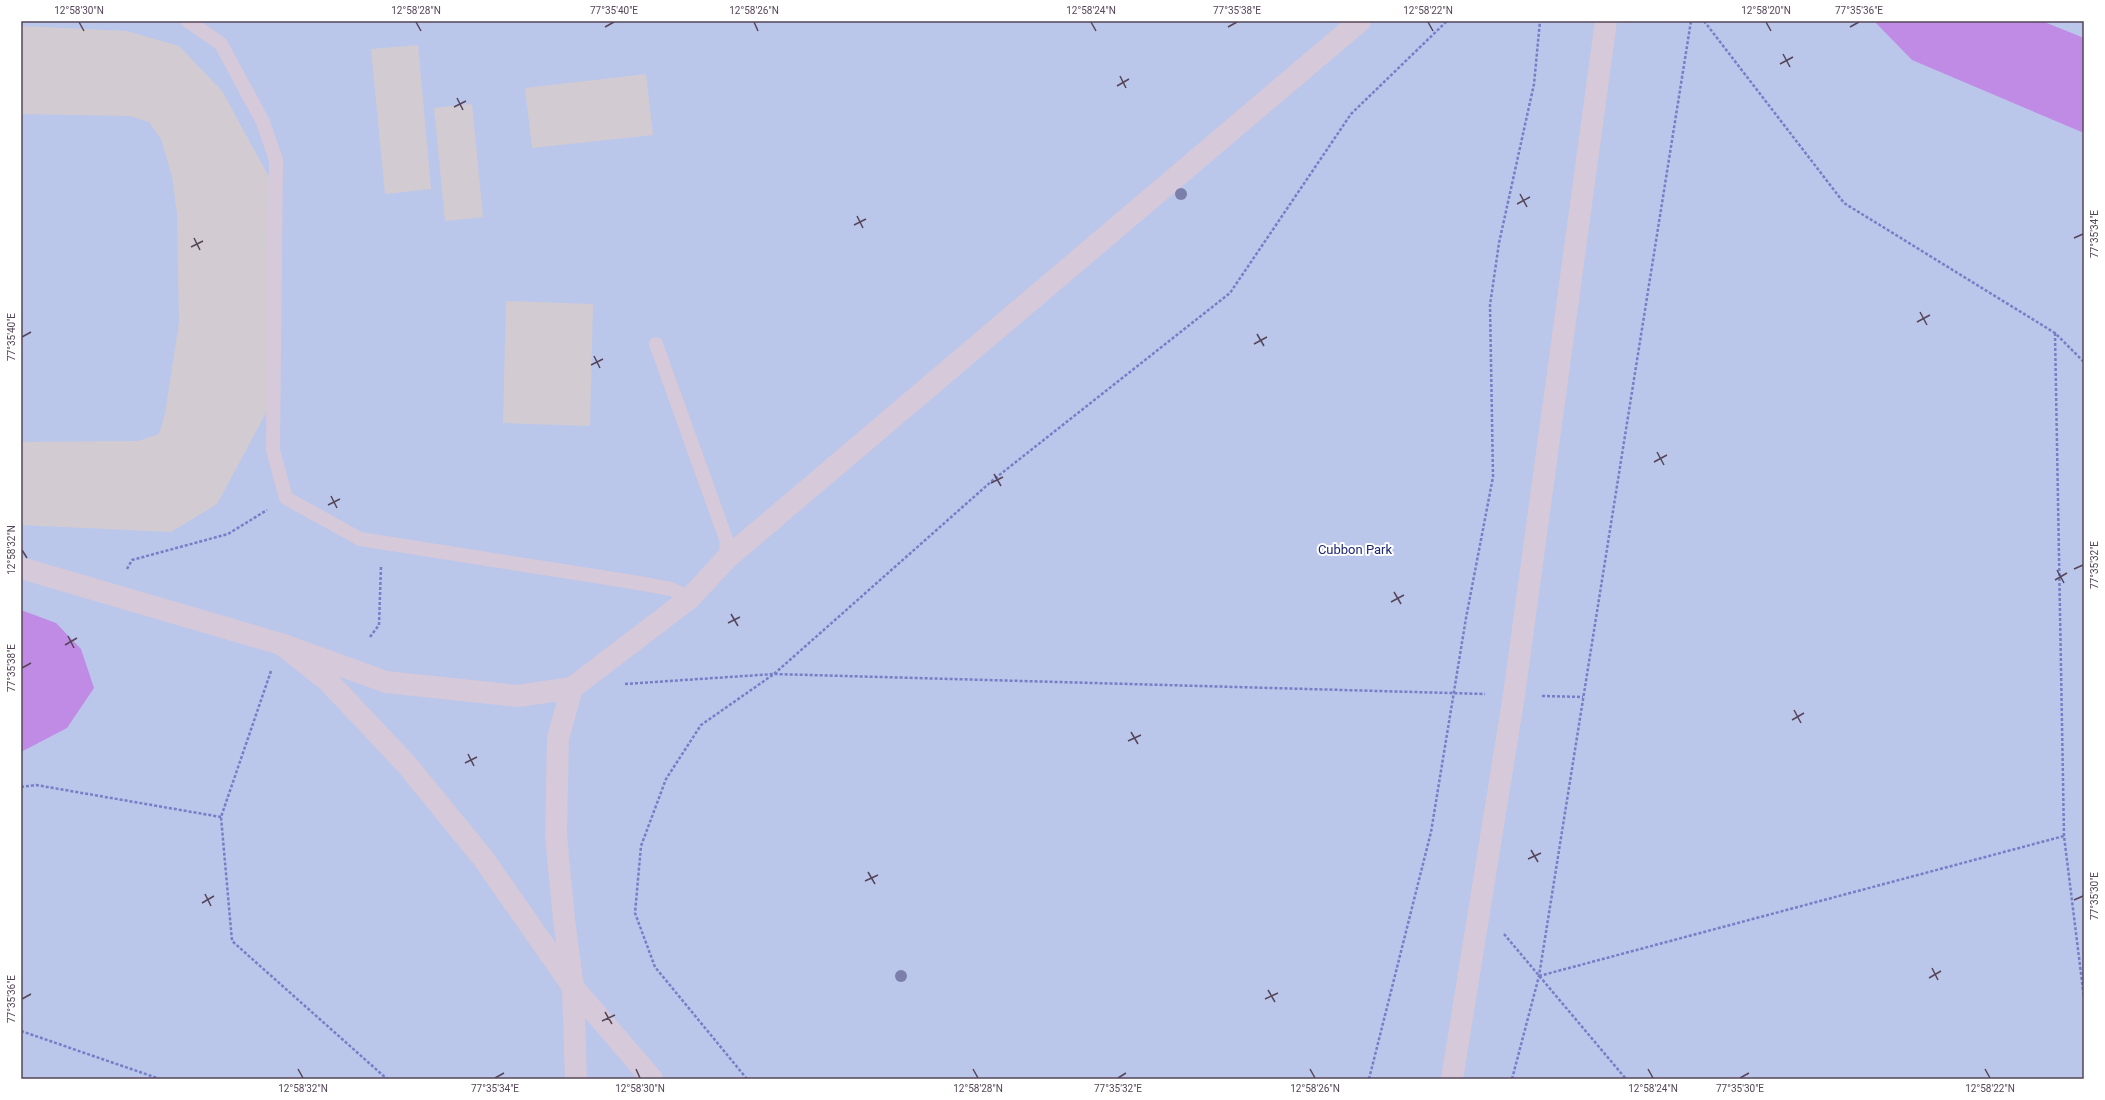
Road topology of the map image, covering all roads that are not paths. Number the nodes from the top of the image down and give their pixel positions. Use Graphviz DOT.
graph roads {
  1 [pos="188,21"];
  2 [pos="1360,21"];
  3 [pos="1606,21"];
  4 [pos="656,344"];
  5 [pos="727,558"];
  6 [pos="21,568"];
  7 [pos="690,598"];
  8 [pos="281,644"];
  9 [pos="572,688"];
  10 [pos="573,987"];
  11 [pos="576,1079"];
  12 [pos="652,1079"];
  13 [pos="1452,1079"];
  1 -- 7 [label="lane"];
  2 -- 5 [label="street"];
  3 -- 13 [label="street"];
  4 -- 5 [label="lane"];
  5 -- 7 [label="street"];
  6 -- 8 [label="street"];
  7 -- 9 [label="street"];
  8 -- 9 [label="street"];
  8 -- 10 [label="street"];
  9 -- 10 [label="street"];
  10 -- 11 [label="street"];
  10 -- 12 [label="street"];
}
